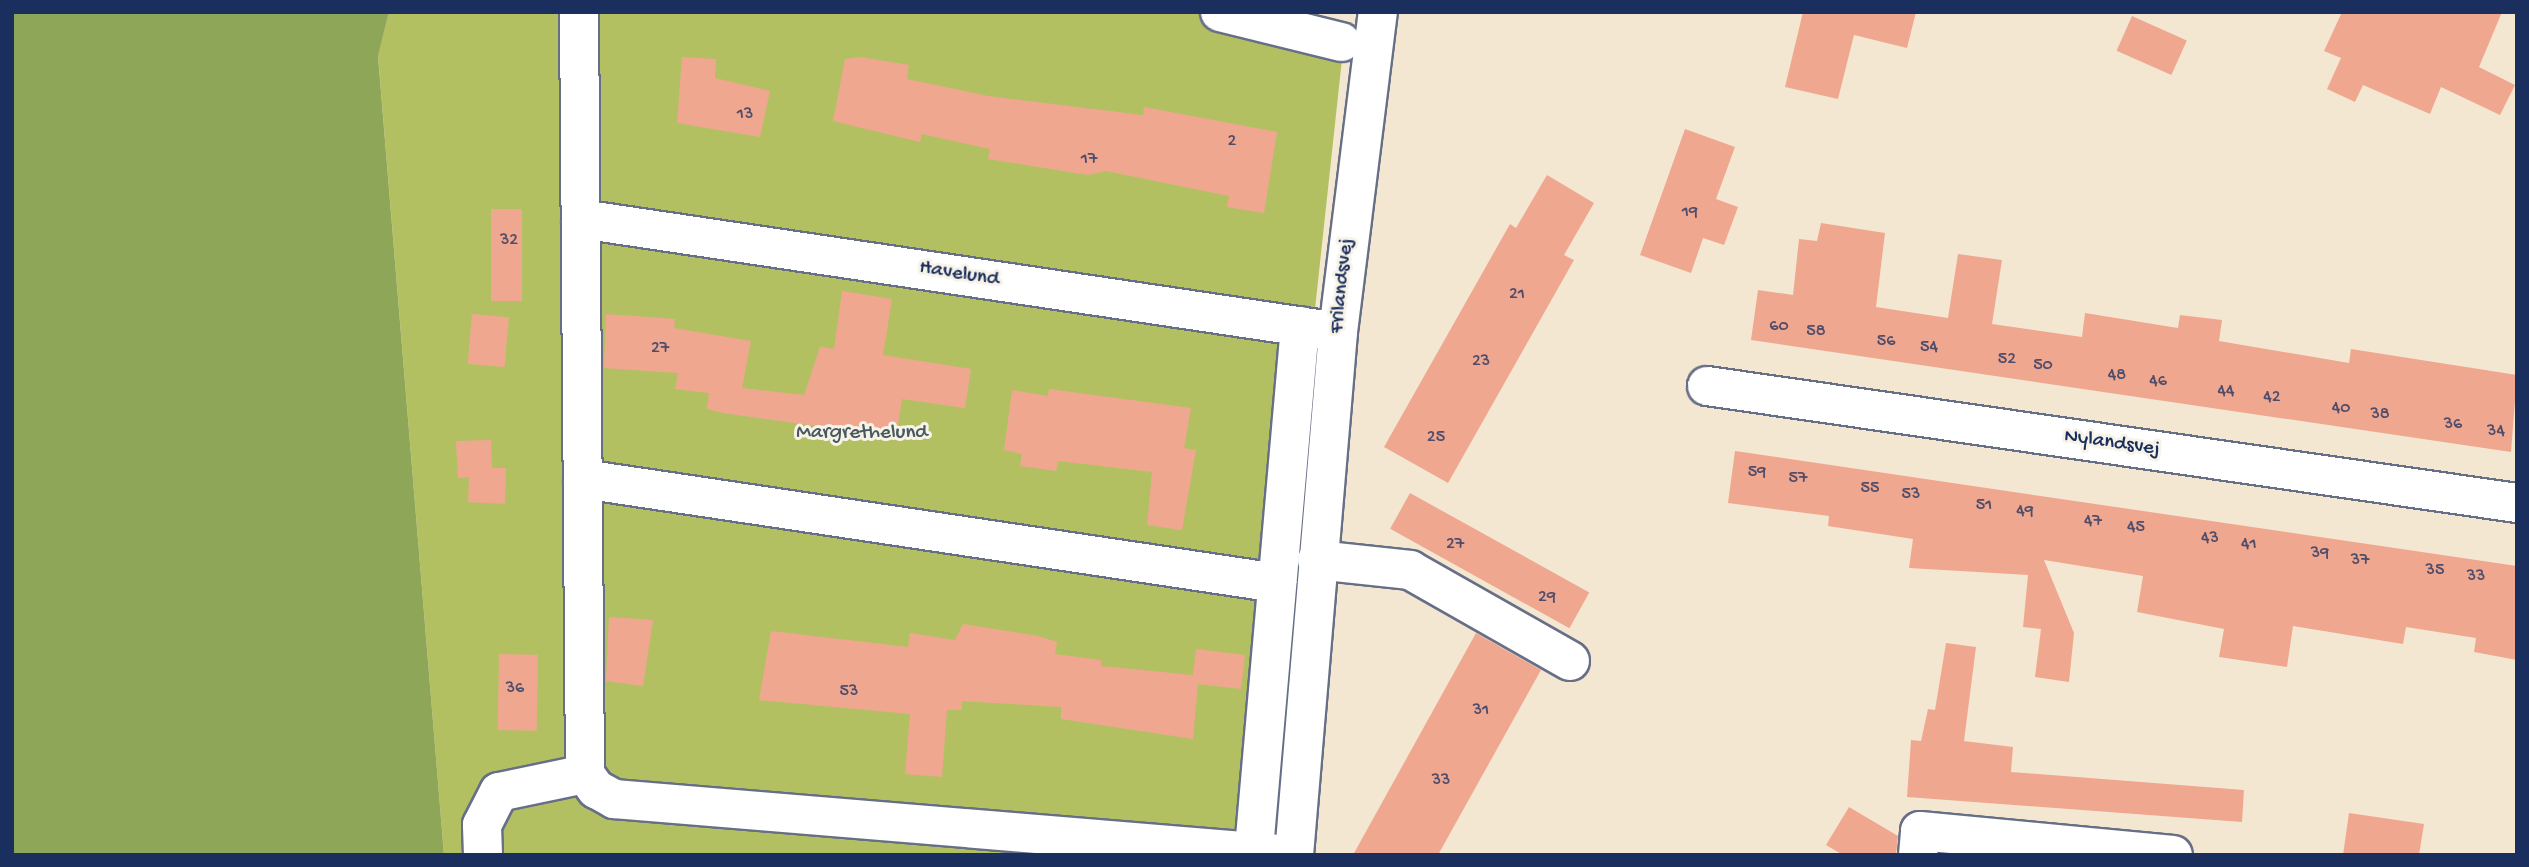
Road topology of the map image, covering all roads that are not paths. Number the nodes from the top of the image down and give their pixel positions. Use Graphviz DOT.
graph roads {
  1 [pos="579,12"];
  2 [pos="1220,12"];
  3 [pos="1378,12"];
  4 [pos="1341,42"];
  5 [pos="581,219"];
  6 [pos="1300,326"];
  7 [pos="1338,332"];
  8 [pos="1707,386"];
  9 [pos="583,479"];
  10 [pos="2517,503"];
  11 [pos="1317,561"];
  12 [pos="1277,583"];
  13 [pos="1570,661"];
  14 [pos="585,775"];
  15 [pos="1087,845"];
  16 [pos="1280,853"];
  17 [pos="483,855"];
  18 [pos="1918,855"];
  19 [pos="2173,855"];
  1 -- 5 [label="street"];
  2 -- 4 [label="street"];
  3 -- 7 [label="street, Frilandsvej"];
  5 -- 6 [label="street, Havelund"];
  5 -- 9 [label="street"];
  6 -- 7 [label="street, Havelund"];
  6 -- 12 [label="street"];
  7 -- 11 [label="street, Frilandsvej"];
  8 -- 10 [label="street, Nylandsvej"];
  9 -- 12 [label="street"];
  9 -- 14 [label="street"];
  11 -- 13 [label="street"];
  11 -- 16 [label="street, Frilandsvej"];
  12 -- 16 [label="street"];
  14 -- 15 [label="street"];
  14 -- 17 [label="street"];
  15 -- 16 [label="street"];
  18 -- 19 [label="street"];
}
